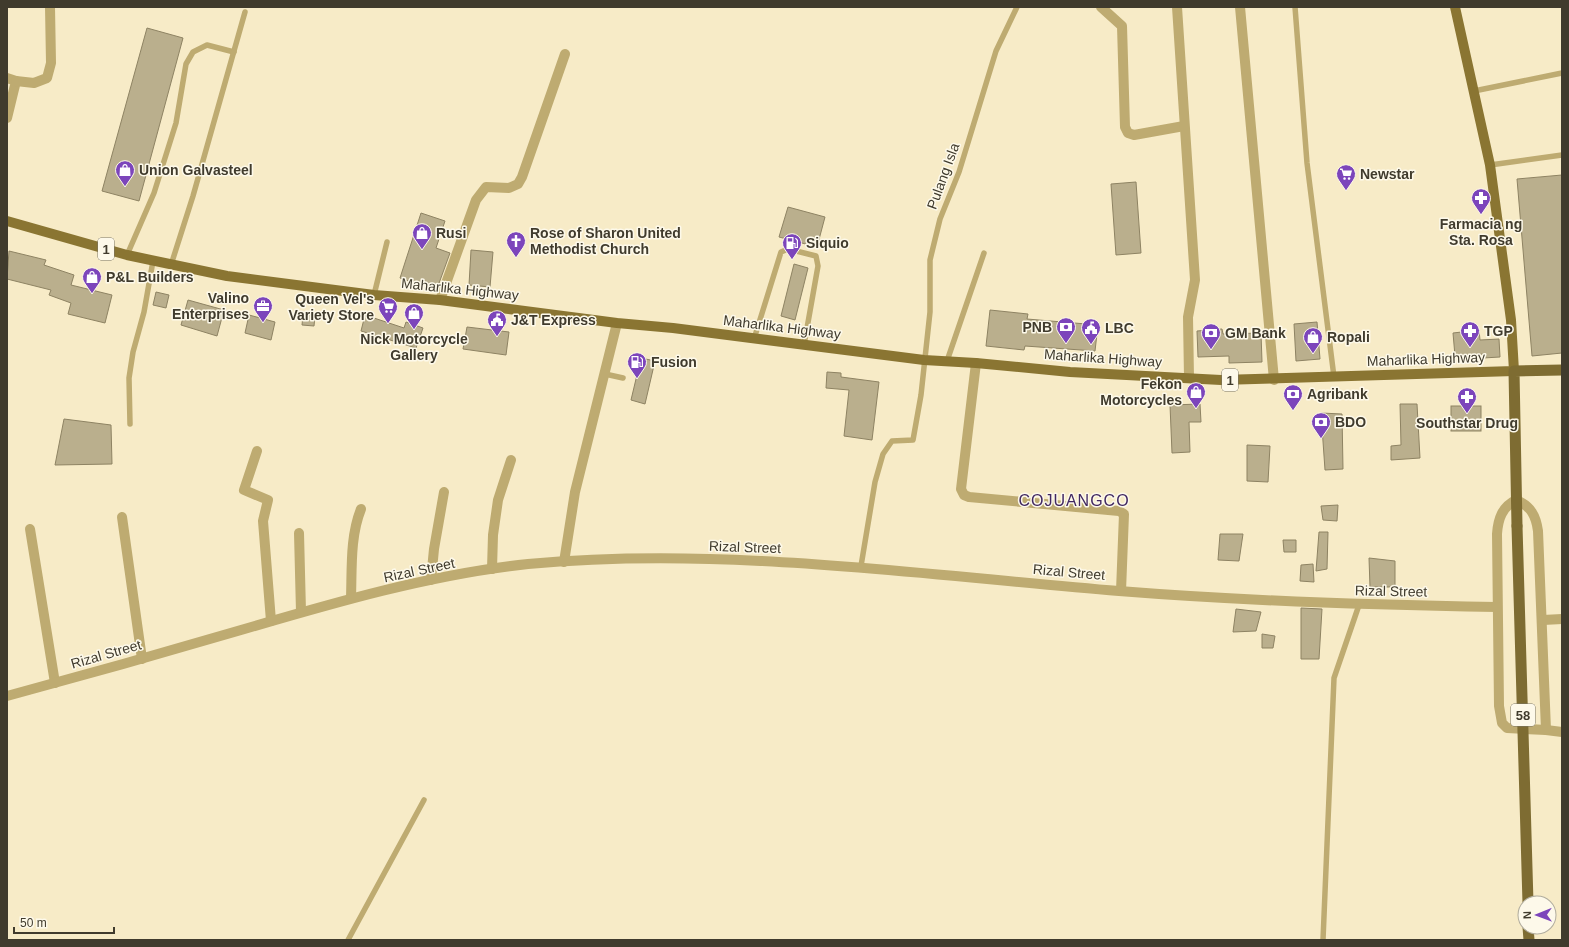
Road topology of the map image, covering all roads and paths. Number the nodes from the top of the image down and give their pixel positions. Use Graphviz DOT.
graph roads {
  1 [pos="50,7"];
  2 [pos="1017,7"];
  3 [pos="1101,7"];
  4 [pos="1177,7"];
  5 [pos="1240,7"];
  6 [pos="1295,7"];
  7 [pos="1456,7"];
  8 [pos="245,12"];
  9 [pos="234,52"];
  10 [pos="565,54"];
  11 [pos="1562,73"];
  12 [pos="11,80"];
  13 [pos="1474,91"];
  14 [pos="7,118"];
  15 [pos="1184,126"];
  16 [pos="1562,155"];
  17 [pos="1490,165"];
  18 [pos="7,221"];
  19 [pos="387,242"];
  20 [pos="984,253"];
  21 [pos="127,255"];
  22 [pos="153,261"];
  23 [pos="171,265"];
  24 [pos="374,295"];
  25 [pos="440,300"];
  26 [pos="617,323"];
  27 [pos="754,339"];
  28 [pos="804,345"];
  29 [pos="924,360"];
  30 [pos="948,361"];
  31 [pos="976,363"];
  32 [pos="1562,370"];
  33 [pos="1514,371"];
  34 [pos="605,374"];
  35 [pos="624,378"];
  36 [pos="1189,378"];
  37 [pos="1334,378"];
  38 [pos="1274,380"];
  39 [pos="130,424"];
  40 [pos="257,451"];
  41 [pos="511,460"];
  42 [pos="444,492"];
  43 [pos="1516,500"];
  44 [pos="361,509"];
  45 [pos="122,517"];
  46 [pos="30,529"];
  47 [pos="299,533"];
  48 [pos="564,562"];
  49 [pos="861,566"];
  50 [pos="492,569"];
  51 [pos="431,580"];
  52 [pos="1121,591"];
  53 [pos="351,598"];
  54 [pos="1359,605"];
  55 [pos="1497,607"];
  56 [pos="301,612"];
  57 [pos="1562,619"];
  58 [pos="1543,620"];
  59 [pos="271,621"];
  60 [pos="142,659"];
  61 [pos="55,683"];
  62 [pos="7,696"];
  63 [pos="1546,730"];
  64 [pos="1562,732"];
  65 [pos="424,800"];
  66 [pos="1528,895"];
  67 [pos="348,940"];
  68 [pos="1323,940"];
  1 -- 12 [label="street"];
  2 -- 29 [label="lane, Pulang Isla"];
  3 -- 15 [label="street"];
  4 -- 15 [label="street"];
  5 -- 38 [label="street"];
  6 -- 37 [label="lane"];
  7 -- 13 [label="main road"];
  8 -- 9 [label="lane"];
  9 -- 21 [label="lane"];
  9 -- 23 [label="lane"];
  10 -- 25 [label="street"];
  11 -- 13 [label="lane"];
  12 -- 14 [label="street"];
  13 -- 17 [label="main road"];
  15 -- 36 [label="street"];
  16 -- 17 [label="lane"];
  17 -- 33 [label="main road"];
  18 -- 21 [label="main road, Maharlika Highway / 1"];
  19 -- 24 [label="lane"];
  20 -- 30 [label="lane"];
  21 -- 22 [label="main road, Maharlika Highway / 1"];
  22 -- 23 [label="main road, Maharlika Highway / 1"];
  22 -- 39 [label="lane"];
  23 -- 24 [label="main road, Maharlika Highway / 1"];
  24 -- 25 [label="main road, Maharlika Highway / 1"];
  25 -- 26 [label="main road, Maharlika Highway / 1"];
  26 -- 27 [label="main road, Maharlika Highway / 1"];
  26 -- 34 [label="street"];
  27 -- 28 [label="main road, Maharlika Highway / 1"];
  27 -- 28 [label="lane"];
  28 -- 29 [label="main road, Maharlika Highway / 1"];
  29 -- 30 [label="main road, Maharlika Highway / 1"];
  29 -- 49 [label="lane, Pulang Isla"];
  30 -- 31 [label="main road, Maharlika Highway / 1"];
  31 -- 36 [label="main road, Maharlika Highway / 1"];
  31 -- 52 [label="street"];
  32 -- 33 [label="highway, Maharlika Highway / 1"];
  33 -- 37 [label="main road, Maharlika Highway / 1"];
  33 -- 43 [label="highway, 58"];
  34 -- 35 [label="lane"];
  34 -- 48 [label="street"];
  36 -- 38 [label="main road, Maharlika Highway / 1"];
  37 -- 38 [label="main road, Maharlika Highway / 1"];
  40 -- 59 [label="street"];
  41 -- 50 [label="street"];
  42 -- 51 [label="street"];
  43 -- 55 [label="street"];
  43 -- 58 [label="street"];
  43 -- 66 [label="highway, 58, bridge"];
  44 -- 53 [label="street"];
  45 -- 60 [label="street"];
  46 -- 61 [label="street"];
  47 -- 56 [label="street"];
  48 -- 49 [label="street, Rizal Street"];
  48 -- 50 [label="street, Rizal Street"];
  49 -- 52 [label="street, Rizal Street"];
  50 -- 51 [label="street, Rizal Street"];
  51 -- 53 [label="street, Rizal Street"];
  52 -- 54 [label="street, Rizal Street"];
  53 -- 56 [label="street, Rizal Street"];
  54 -- 55 [label="street, Rizal Street"];
  54 -- 68 [label="lane"];
  55 -- 63 [label="street"];
  56 -- 59 [label="street, Rizal Street"];
  57 -- 58 [label="street"];
  58 -- 63 [label="street"];
  59 -- 60 [label="street, Rizal Street"];
  60 -- 61 [label="street, Rizal Street"];
  61 -- 62 [label="street, Rizal Street"];
  63 -- 64 [label="street"];
  65 -- 67 [label="lane"];
}
